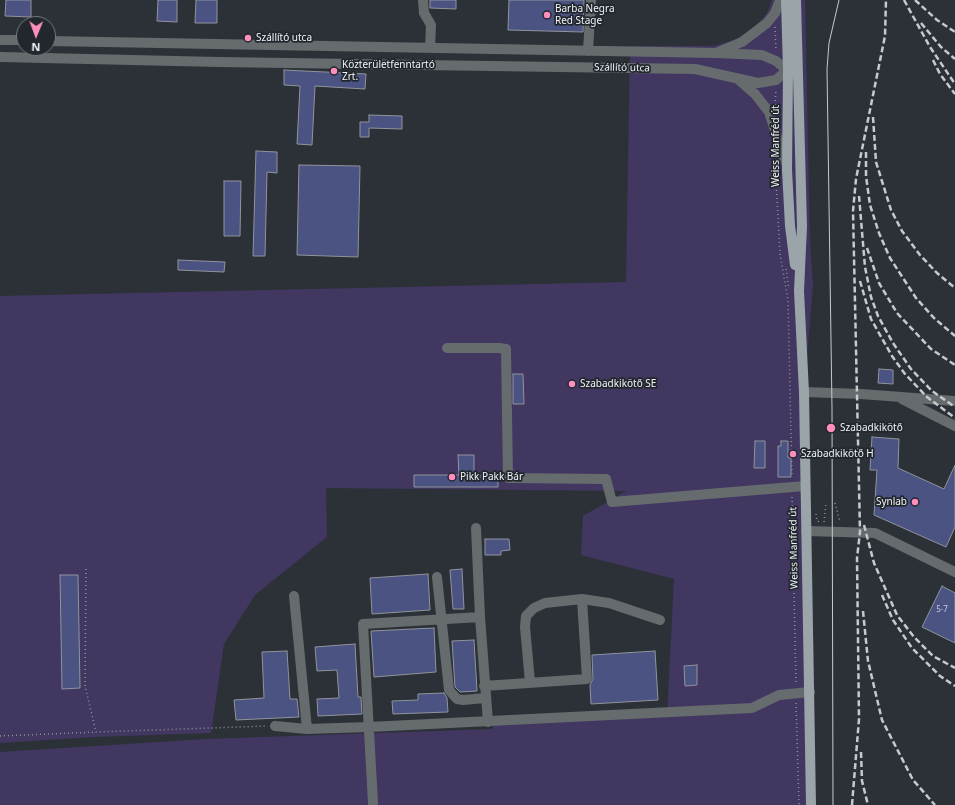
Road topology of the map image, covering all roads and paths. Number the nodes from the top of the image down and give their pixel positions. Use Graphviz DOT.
graph roads {
  1 [pos="423,0"];
  2 [pos="591,0"];
  3 [pos="780,0"];
  4 [pos="786,0"];
  5 [pos="796,0"];
  6 [pos="0,40"];
  7 [pos="16,40"];
  8 [pos="56,41"];
  9 [pos="219,44"];
  10 [pos="375,47"];
  11 [pos="430,48"];
  12 [pos="504,49"];
  13 [pos="588,51"];
  14 [pos="626,51"];
  15 [pos="716,53"];
  16 [pos="798,55"];
  17 [pos="0,57"];
  18 [pos="16,57"];
  19 [pos="219,62"];
  20 [pos="374,65"];
  21 [pos="504,67"];
  22 [pos="625,68"];
  23 [pos="788,71"];
  24 [pos="739,80"];
  25 [pos="799,93"];
  26 [pos="775,161"];
  27 [pos="787,170"];
  28 [pos="786,263"];
  29 [pos="799,291"];
  30 [pos="447,348"];
  31 [pos="793,348"];
  32 [pos="804,392"];
  33 [pos="894,396"];
  34 [pos="955,401"];
  35 [pos="955,426"];
  36 [pos="794,451"];
  37 [pos="792,456"];
  38 [pos="792,486"];
  39 [pos="805,486"];
  40 [pos="826,503"];
  41 [pos="835,503"];
  42 [pos="792,513"];
  43 [pos="806,513"];
  44 [pos="824,524"];
  45 [pos="829,524"];
  46 [pos="835,524"];
  47 [pos="476,528"];
  48 [pos="806,531"];
  49 [pos="86,570"];
  50 [pos="955,572"];
  51 [pos="437,577"];
  52 [pos="294,596"];
  53 [pos="582,599"];
  54 [pos="480,617"];
  55 [pos="441,619"];
  56 [pos="660,620"];
  57 [pos="530,682"];
  58 [pos="484,686"];
  59 [pos="810,692"];
  60 [pos="796,693"];
  61 [pos="485,698"];
  62 [pos="488,722"];
  63 [pos="275,726"];
  64 [pos="369,727"];
  65 [pos="308,729"];
  66 [pos="96,732"];
  67 [pos="0,736"];
  68 [pos="373,804"];
  69 [pos="799,805"];
  70 [pos="811,805"];
  1 -- 11 [label="street"];
  2 -- 13 [label="street"];
  3 -- 15 [label="street, Szállító utca"];
  4 -- 23 [label="main road, Weiss Manfréd út"];
  5 -- 16 [label="main road, Weiss Manfréd út"];
  6 -- 7 [label="street"];
  8 -- 9 [label="street, Szállító utca"];
  9 -- 10 [label="street, Szállító utca"];
  9 -- 19 [label="street"];
  10 -- 11 [label="street, Szállító utca"];
  10 -- 20 [label="street"];
  11 -- 12 [label="street, Szállító utca"];
  12 -- 13 [label="street, Szállító utca"];
  12 -- 21 [label="street"];
  13 -- 14 [label="street, Szállító utca"];
  14 -- 15 [label="street, Szállító utca"];
  14 -- 22 [label="street"];
  15 -- 23 [label="street, Szállító utca"];
  16 -- 23 [label="street"];
  16 -- 25 [label="main road, Weiss Manfréd út"];
  17 -- 18 [label="street, Szállító utca"];
  18 -- 19 [label="street, Szállító utca"];
  19 -- 20 [label="street, Szállító utca"];
  20 -- 21 [label="street, Szállító utca"];
  21 -- 22 [label="street, Szállító utca"];
  22 -- 24 [label="street, Szállító utca"];
  23 -- 24 [label="street, Szállító utca"];
  23 -- 25 [label="street"];
  23 -- 27 [label="main road, Weiss Manfréd út"];
  24 -- 27 [label="street, Szállító utca"];
  25 -- 29 [label="main road, Weiss Manfréd út"];
  26 -- 37 [label="path"];
  27 -- 29 [label="main road, Weiss Manfréd út"];
  28 -- 31 [label="path"];
  29 -- 32 [label="main road, Weiss Manfréd út"];
  30 -- 38 [label="street"];
  32 -- 33 [label="street"];
  32 -- 39 [label="main road, Weiss Manfréd út"];
  33 -- 34 [label="street"];
  33 -- 35 [label="street"];
  36 -- 37 [label="path"];
  37 -- 38 [label="path"];
  38 -- 39 [label="street"];
  38 -- 42 [label="path"];
  39 -- 43 [label="main road, Weiss Manfréd út"];
  40 -- 44 [label="path"];
  41 -- 46 [label="path"];
  42 -- 43 [label="path"];
  42 -- 60 [label="path"];
  43 -- 44 [label="path"];
  43 -- 48 [label="main road, Weiss Manfréd út"];
  44 -- 45 [label="path"];
  47 -- 54 [label="street"];
  48 -- 50 [label="street"];
  48 -- 59 [label="main road, Weiss Manfréd út"];
  49 -- 66 [label="path"];
  51 -- 55 [label="street"];
  52 -- 65 [label="street"];
  53 -- 56 [label="street"];
  53 -- 57 [label="street"];
  53 -- 57 [label="street"];
  54 -- 55 [label="street"];
  54 -- 58 [label="street"];
  55 -- 61 [label="street"];
  55 -- 64 [label="street"];
  57 -- 58 [label="street"];
  58 -- 61 [label="street"];
  59 -- 60 [label="street"];
  59 -- 70 [label="main road, Weiss Manfréd út"];
  60 -- 62 [label="street"];
  60 -- 69 [label="path"];
  61 -- 62 [label="street"];
  62 -- 64 [label="street"];
  63 -- 65 [label="street"];
  63 -- 66 [label="path"];
  64 -- 65 [label="street"];
  64 -- 68 [label="street"];
  66 -- 67 [label="path"];
}
